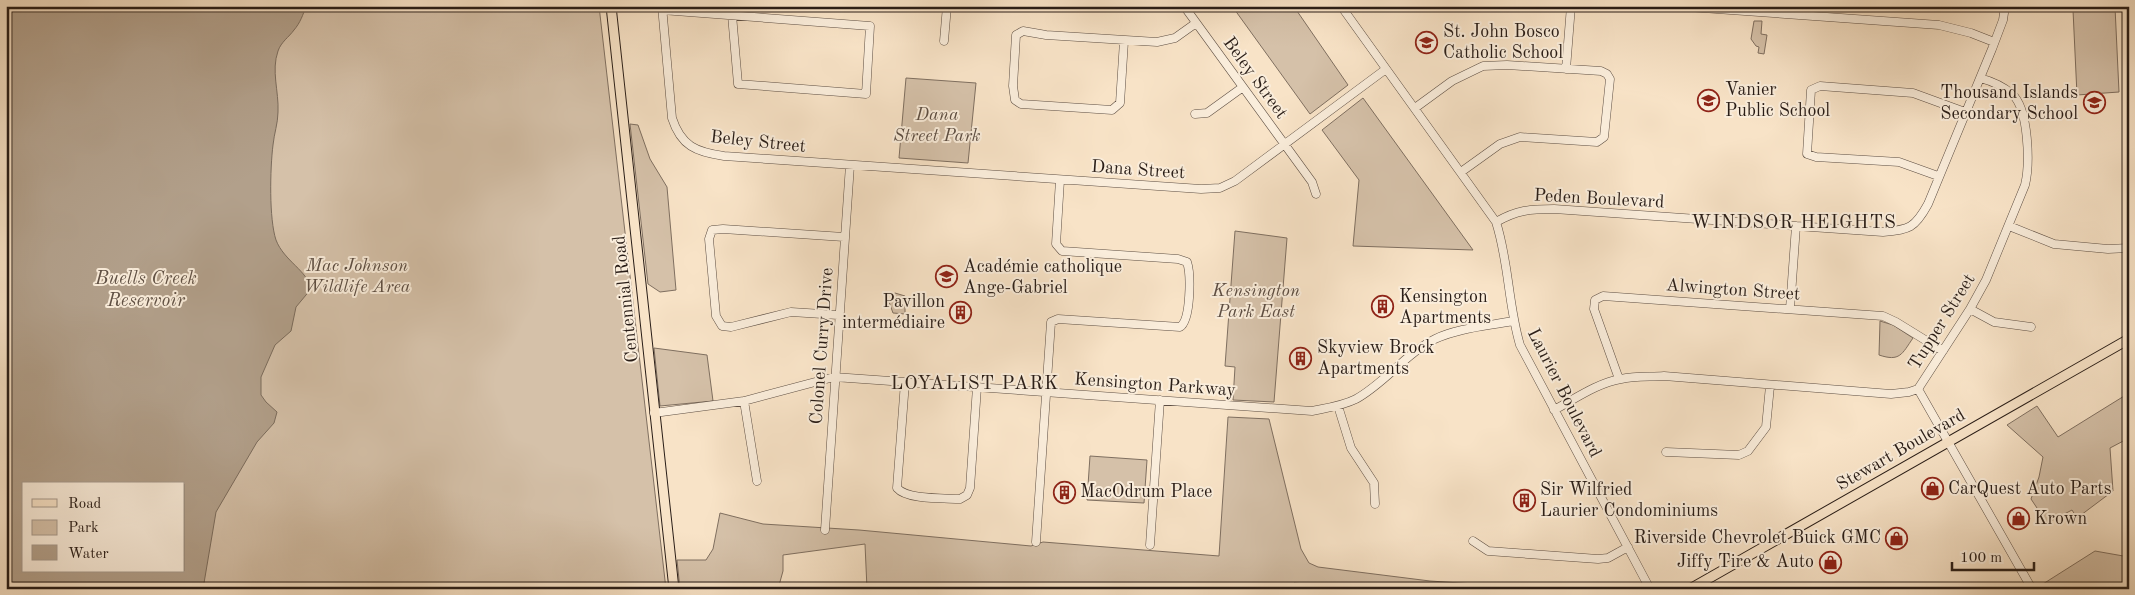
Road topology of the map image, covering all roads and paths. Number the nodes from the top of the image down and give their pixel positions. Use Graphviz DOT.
graph roads {
  1 [pos="611,6"];
  2 [pos="947,6"];
  3 [pos="1184,6"];
  4 [pos="1342,6"];
  5 [pos="1571,6"];
  6 [pos="1674,6"];
  7 [pos="2005,6"];
  8 [pos="662,8"];
  9 [pos="732,15"];
  10 [pos="1196,22"];
  11 [pos="944,41"];
  12 [pos="1124,41"];
  13 [pos="1994,42"];
  14 [pos="1566,68"];
  15 [pos="1386,69"];
  16 [pos="1980,78"];
  17 [pos="1243,87"];
  18 [pos="1415,108"];
  19 [pos="1965,112"];
  20 [pos="1195,114"];
  21 [pos="1284,144"];
  22 [pos="850,165"];
  23 [pos="1461,172"];
  24 [pos="1938,176"];
  25 [pos="1060,180"];
  26 [pos="1316,194"];
  27 [pos="1496,222"];
  28 [pos="1796,226"];
  29 [pos="2009,226"];
  30 [pos="844,237"];
  31 [pos="2129,248"];
  32 [pos="1790,309"];
  33 [pos="1970,309"];
  34 [pos="838,315"];
  35 [pos="1513,321"];
  36 [pos="2031,326"];
  37 [pos="2129,340"];
  38 [pos="1944,351"];
  39 [pos="834,377"];
  40 [pos="1619,379"];
  41 [pos="904,382"];
  42 [pos="1770,386"];
  43 [pos="977,387"];
  44 [pos="1918,389"];
  45 [pos="1046,392"];
  46 [pos="1160,400"];
  47 [pos="744,401"];
  48 [pos="1338,406"];
  49 [pos="1554,410"];
  50 [pos="654,413"];
  51 [pos="1948,442"];
  52 [pos="1666,452"];
  53 [pos="757,481"];
  54 [pos="1376,504"];
  55 [pos="825,530"];
  56 [pos="1472,541"];
  57 [pos="1036,542"];
  58 [pos="1150,545"];
  59 [pos="1628,547"];
  60 [pos="674,589"];
  61 [pos="1650,589"];
  62 [pos="1690,589"];
  63 [pos="2032,589"];
  1 -- 50 [label="main road, Centennial Road"];
  2 -- 11 [label="street"];
  3 -- 10 [label="street, Beley Street"];
  4 -- 15 [label="street, Laurier Boulevard"];
  5 -- 14 [label="street"];
  6 -- 13 [label="street"];
  7 -- 13 [label="street, Peden Boulevard"];
  8 -- 9 [label="street"];
  8 -- 22 [label="street, Beley Street"];
  9 -- 9 [label="street"];
  10 -- 12 [label="street"];
  10 -- 17 [label="street, Beley Street"];
  12 -- 12 [label="street"];
  13 -- 16 [label="street, Peden Boulevard"];
  14 -- 18 [label="street"];
  14 -- 23 [label="street"];
  15 -- 18 [label="street, Laurier Boulevard"];
  15 -- 21 [label="street, Dana Street"];
  16 -- 19 [label="street, Peden Boulevard"];
  16 -- 29 [label="street, Tupper Street"];
  17 -- 20 [label="street"];
  17 -- 21 [label="street, Beley Street"];
  18 -- 23 [label="street, Laurier Boulevard"];
  19 -- 24 [label="street, Peden Boulevard"];
  19 -- 24 [label="street"];
  21 -- 25 [label="street, Dana Street"];
  21 -- 26 [label="street, Beley Street"];
  22 -- 25 [label="street, Dana Street"];
  22 -- 30 [label="street, Colonel Curry Drive"];
  23 -- 27 [label="street, Laurier Boulevard"];
  24 -- 28 [label="street, Peden Boulevard"];
  25 -- 45 [label="street"];
  27 -- 28 [label="street, Peden Boulevard"];
  27 -- 35 [label="street, Laurier Boulevard"];
  28 -- 32 [label="street"];
  29 -- 31 [label="street"];
  29 -- 33 [label="street, Tupper Street"];
  30 -- 34 [label="street, Colonel Curry Drive"];
  30 -- 34 [label="street"];
  32 -- 38 [label="street, Alwington Street"];
  32 -- 40 [label="street, Alwington Street"];
  33 -- 36 [label="street"];
  33 -- 38 [label="street, Tupper Street"];
  34 -- 39 [label="street, Colonel Curry Drive"];
  35 -- 48 [label="street, Kensington Parkway"];
  35 -- 49 [label="street, Laurier Boulevard"];
  37 -- 51 [label="main road, Stewart Boulevard"];
  38 -- 44 [label="street, Tupper Street"];
  39 -- 41 [label="street, Kensington Parkway"];
  39 -- 47 [label="street, Kensington Parkway"];
  39 -- 55 [label="street, Colonel Curry Drive"];
  40 -- 42 [label="street, Tupper Street"];
  40 -- 49 [label="street, Tupper Street"];
  41 -- 43 [label="street, Kensington Parkway"];
  41 -- 43 [label="street"];
  42 -- 44 [label="street, Tupper Street"];
  42 -- 52 [label="street"];
  43 -- 45 [label="street, Kensington Parkway"];
  44 -- 51 [label="street"];
  45 -- 46 [label="street, Kensington Parkway"];
  45 -- 57 [label="street"];
  46 -- 48 [label="street, Kensington Parkway"];
  46 -- 58 [label="street"];
  47 -- 50 [label="street, Kensington Parkway"];
  47 -- 53 [label="street"];
  48 -- 54 [label="street"];
  49 -- 59 [label="street, Laurier Boulevard"];
  50 -- 60 [label="main road, Centennial Road"];
  51 -- 62 [label="main road, Stewart Boulevard"];
  51 -- 63 [label="street"];
  56 -- 59 [label="street"];
  59 -- 61 [label="street, Laurier Boulevard"];
}
